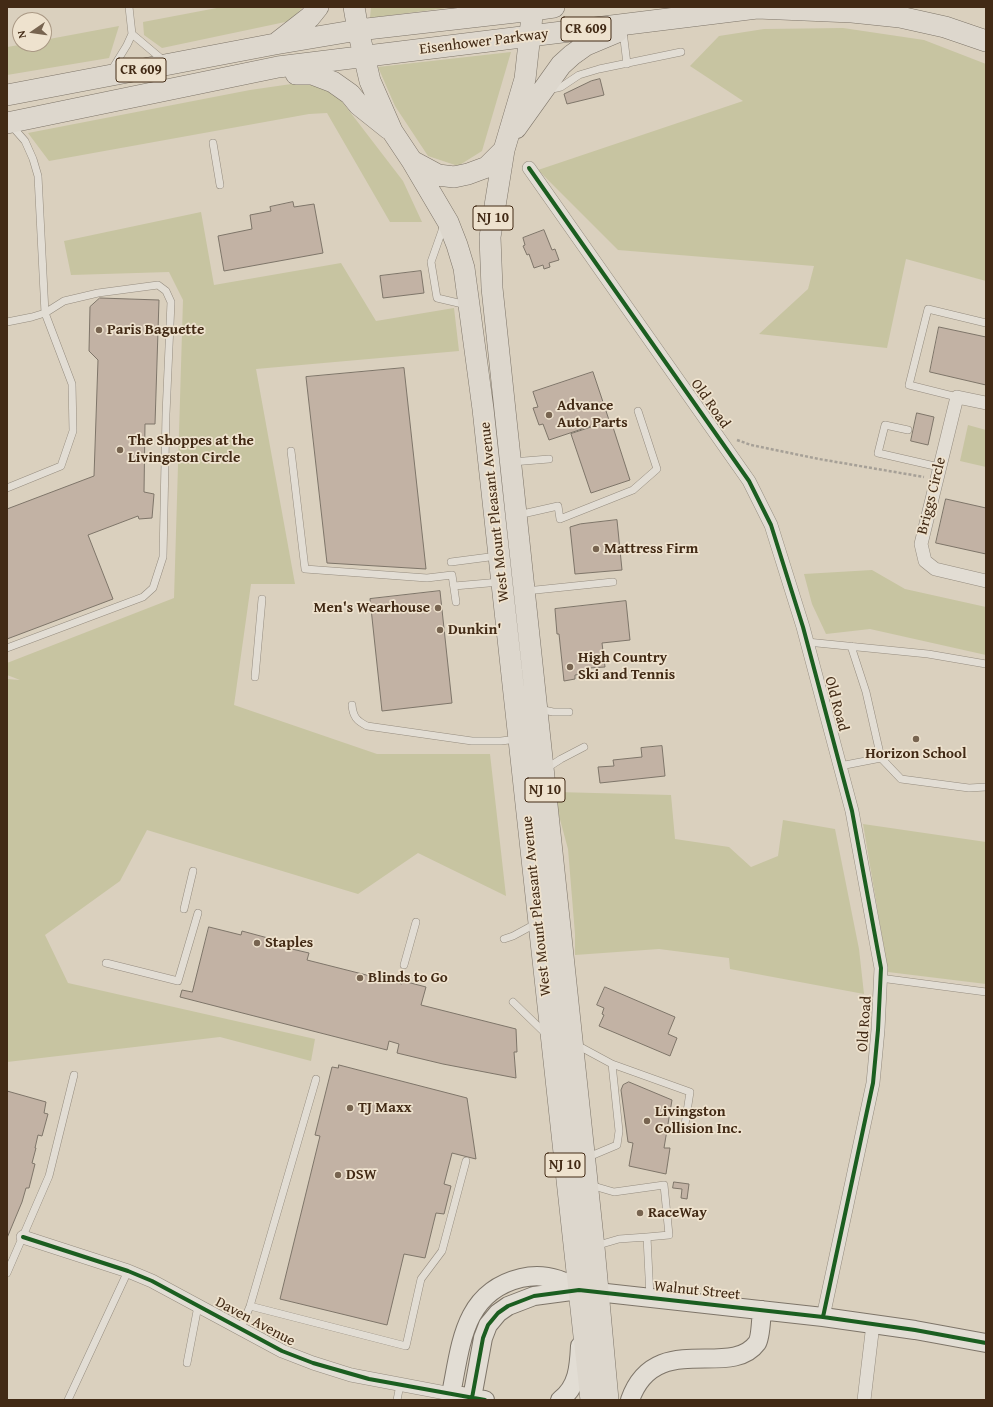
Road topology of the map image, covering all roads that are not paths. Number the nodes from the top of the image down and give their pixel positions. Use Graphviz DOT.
graph roads {
  1 [pos="129,7"];
  2 [pos="318,7"];
  3 [pos="354,7"];
  4 [pos="554,7"];
  5 [pos="533,9"];
  6 [pos="632,25"];
  7 [pos="358,30"];
  8 [pos="132,34"];
  9 [pos="531,36"];
  10 [pos="986,41"];
  11 [pos="275,44"];
  12 [pos="681,52"];
  13 [pos="364,57"];
  14 [pos="627,64"];
  15 [pos="169,65"];
  16 [pos="278,67"];
  17 [pos="106,77"];
  18 [pos="542,91"];
  19 [pos="7,95"];
  20 [pos="8,122"];
  21 [pos="392,131"];
  22 [pos="213,143"];
  23 [pos="506,145"];
  24 [pos="412,161"];
  25 [pos="529,168"];
  26 [pos="220,185"];
  27 [pos="446,219"];
  28 [pos="469,306"];
  29 [pos="45,313"];
  30 [pos="7,322"];
  31 [pos="986,323"];
  32 [pos="957,397"];
  33 [pos="986,403"];
  34 [pos="638,411"];
  35 [pos="908,430"];
  36 [pos="291,451"];
  37 [pos="549,459"];
  38 [pos="510,462"];
  39 [pos="938,473"];
  40 [pos="7,488"];
  41 [pos="516,515"];
  42 [pos="500,556"];
  43 [pos="451,562"];
  44 [pos="502,581"];
  45 [pos="986,581"];
  46 [pos="613,582"];
  47 [pos="454,586"];
  48 [pos="524,591"];
  49 [pos="262,599"];
  50 [pos="456,602"];
  51 [pos="807,642"];
  52 [pos="852,646"];
  53 [pos="7,648"];
  54 [pos="986,664"];
  55 [pos="255,677"];
  56 [pos="352,705"];
  57 [pos="537,709"];
  58 [pos="569,712"];
  59 [pos="519,738"];
  60 [pos="584,747"];
  61 [pos="881,758"];
  62 [pos="840,766"];
  63 [pos="543,771"];
  64 [pos="986,787"];
  65 [pos="193,871"];
  66 [pos="184,909"];
  67 [pos="198,913"];
  68 [pos="416,922"];
  69 [pos="539,922"];
  70 [pos="504,939"];
  71 [pos="106,963"];
  72 [pos="404,966"];
  73 [pos="880,978"];
  74 [pos="986,992"];
  75 [pos="514,1002"];
  76 [pos="562,1041"];
  77 [pos="612,1064"];
  78 [pos="74,1074"];
  79 [pos="316,1079"];
  80 [pos="684,1131"];
  81 [pos="584,1159"];
  82 [pos="466,1161"];
  83 [pos="586,1184"];
  84 [pos="23,1237"];
  85 [pos="647,1237"];
  86 [pos="594,1246"];
  87 [pos="128,1271"];
  88 [pos="7,1272"];
  89 [pos="586,1297"];
  90 [pos="650,1298"];
  91 [pos="198,1306"];
  92 [pos="250,1306"];
  93 [pos="762,1310"];
  94 [pos="823,1317"];
  95 [pos="873,1324"];
  96 [pos="241,1328"];
  97 [pos="986,1343"];
  98 [pos="187,1363"];
  99 [pos="400,1385"];
  100 [pos="451,1394"];
  101 [pos="478,1399"];
  102 [pos="68,1400"];
  103 [pos="397,1400"];
  104 [pos="560,1400"];
  105 [pos="591,1400"];
  106 [pos="608,1400"];
  107 [pos="630,1400"];
  108 [pos="864,1400"];
  1 -- 8 [label="lane"];
  2 -- 11 [label="main road"];
  3 -- 7 [label="main road, NJ 10"];
  4 -- 5 [label="main road, Eisenhower Parkway / CR 609"];
  5 -- 7 [label="main road, Eisenhower Parkway / CR 609"];
  5 -- 9 [label="main road, NJ 10"];
  6 -- 9 [label="main road, Eisenhower Parkway / CR 609"];
  6 -- 10 [label="main road, Eisenhower Parkway / CR 609"];
  6 -- 14 [label="lane"];
  6 -- 18 [label="main road"];
  7 -- 11 [label="main road, Eisenhower Parkway / CR 609"];
  7 -- 13 [label="main road, NJ 10"];
  8 -- 15 [label="lane"];
  8 -- 17 [label="lane"];
  9 -- 13 [label="main road, Eisenhower Parkway / CR 609"];
  9 -- 23 [label="main road, NJ 10"];
  11 -- 15 [label="main road, Eisenhower Parkway / CR 609"];
  12 -- 14 [label="lane"];
  13 -- 16 [label="main road, Eisenhower Parkway / CR 609"];
  13 -- 21 [label="main road, NJ 10"];
  14 -- 18 [label="lane"];
  15 -- 17 [label="main road, Eisenhower Parkway / CR 609"];
  16 -- 20 [label="main road, Eisenhower Parkway / CR 609"];
  16 -- 21 [label="main road"];
  17 -- 19 [label="main road, Eisenhower Parkway / CR 609"];
  18 -- 23 [label="main road"];
  20 -- 29 [label="lane"];
  21 -- 24 [label="main road, NJ 10"];
  22 -- 26 [label="lane"];
  23 -- 24 [label="main road"];
  23 -- 38 [label="main road, West Mount Pleasant Avenue / NJ 10"];
  24 -- 27 [label="main road, West Mount Pleasant Avenue / NJ 10"];
  25 -- 51 [label="street, Old Road"];
  27 -- 28 [label="main road, West Mount Pleasant Avenue / NJ 10"];
  27 -- 28 [label="lane"];
  28 -- 42 [label="main road, West Mount Pleasant Avenue / NJ 10"];
  29 -- 30 [label="lane"];
  29 -- 40 [label="lane"];
  29 -- 53 [label="lane"];
  31 -- 32 [label="lane"];
  32 -- 33 [label="street"];
  32 -- 39 [label="street, Briggs Circle"];
  34 -- 41 [label="lane"];
  35 -- 39 [label="lane"];
  36 -- 47 [label="lane"];
  37 -- 38 [label="lane"];
  38 -- 41 [label="main road, West Mount Pleasant Avenue / NJ 10"];
  39 -- 45 [label="street, Briggs Circle"];
  41 -- 48 [label="main road, West Mount Pleasant Avenue / NJ 10"];
  42 -- 43 [label="lane"];
  42 -- 44 [label="main road, West Mount Pleasant Avenue / NJ 10"];
  44 -- 47 [label="lane"];
  44 -- 59 [label="main road, West Mount Pleasant Avenue / NJ 10"];
  46 -- 48 [label="lane"];
  47 -- 50 [label="lane"];
  48 -- 57 [label="main road, West Mount Pleasant Avenue / NJ 10"];
  49 -- 55 [label="lane"];
  51 -- 52 [label="lane"];
  51 -- 62 [label="street, Old Road"];
  52 -- 54 [label="lane"];
  52 -- 61 [label="lane"];
  56 -- 59 [label="lane"];
  57 -- 58 [label="lane"];
  57 -- 63 [label="main road, West Mount Pleasant Avenue / NJ 10"];
  59 -- 69 [label="main road, West Mount Pleasant Avenue / NJ 10"];
  60 -- 63 [label="lane"];
  61 -- 62 [label="lane"];
  61 -- 64 [label="lane"];
  62 -- 73 [label="street, Old Road"];
  63 -- 76 [label="main road, West Mount Pleasant Avenue / NJ 10"];
  65 -- 66 [label="lane"];
  67 -- 71 [label="lane"];
  68 -- 72 [label="lane"];
  69 -- 70 [label="lane"];
  69 -- 76 [label="main road, West Mount Pleasant Avenue / NJ 10"];
  73 -- 74 [label="lane"];
  73 -- 94 [label="street, Old Road"];
  75 -- 76 [label="lane"];
  76 -- 77 [label="lane"];
  76 -- 81 [label="main road, West Mount Pleasant Avenue / NJ 10"];
  76 -- 89 [label="main road, West Mount Pleasant Avenue / NJ 10"];
  77 -- 80 [label="lane"];
  77 -- 81 [label="lane"];
  78 -- 84 [label="lane"];
  79 -- 92 [label="lane"];
  81 -- 83 [label="main road, West Mount Pleasant Avenue / NJ 10"];
  82 -- 92 [label="lane"];
  83 -- 85 [label="lane"];
  83 -- 86 [label="main road, West Mount Pleasant Avenue / NJ 10"];
  84 -- 87 [label="street, Daven Avenue"];
  84 -- 88 [label="lane"];
  85 -- 86 [label="lane"];
  85 -- 90 [label="lane"];
  86 -- 89 [label="main road, West Mount Pleasant Avenue / NJ 10"];
  87 -- 91 [label="street, Daven Avenue"];
  87 -- 102 [label="lane"];
  89 -- 90 [label="street, Walnut Street"];
  89 -- 100 [label="street, Walnut Street"];
  89 -- 101 [label="street, Walnut Street"];
  89 -- 104 [label="street"];
  89 -- 105 [label="main road, West Mount Pleasant Avenue / NJ 10"];
  89 -- 106 [label="main road, West Mount Pleasant Avenue / NJ 10"];
  90 -- 93 [label="street, Walnut Street"];
  91 -- 96 [label="street, Daven Avenue"];
  91 -- 98 [label="lane"];
  92 -- 96 [label="lane"];
  93 -- 94 [label="street, Walnut Street"];
  93 -- 107 [label="street"];
  94 -- 95 [label="street, Walnut Street"];
  95 -- 97 [label="street, Walnut Street"];
  95 -- 108 [label="street"];
  96 -- 99 [label="street, Daven Avenue"];
  99 -- 100 [label="street, Daven Avenue"];
  99 -- 103 [label="lane"];
  100 -- 101 [label="street, Daven Avenue"];
}
